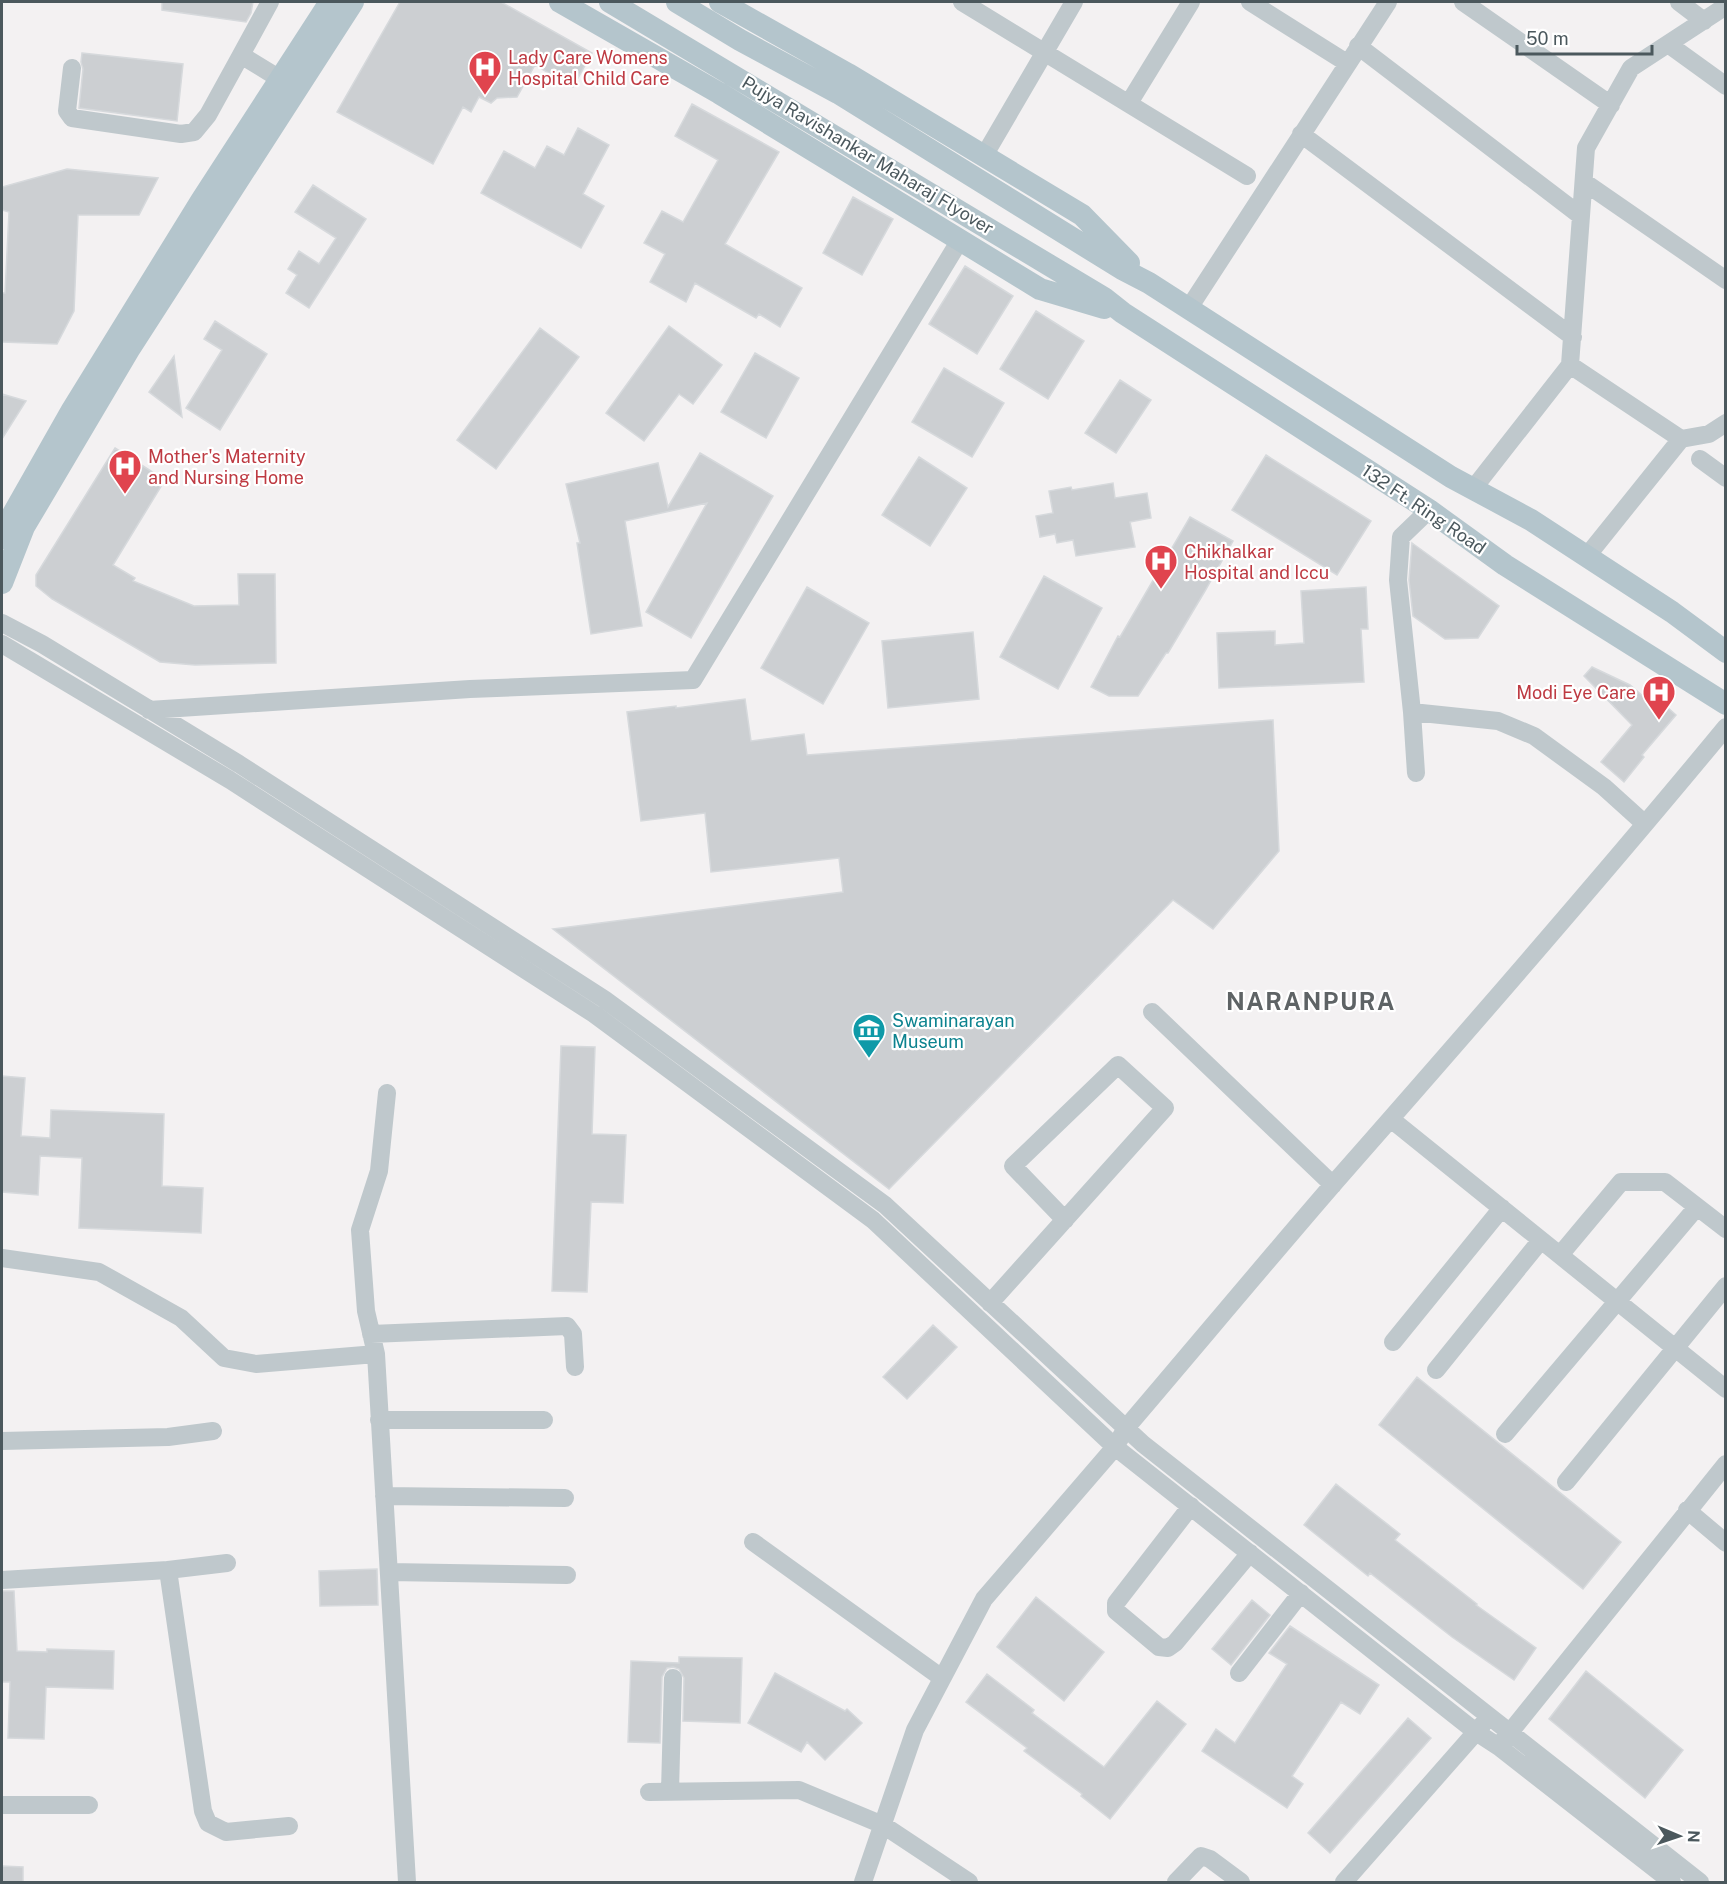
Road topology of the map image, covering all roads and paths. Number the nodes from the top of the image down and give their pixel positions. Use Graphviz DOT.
graph roads {
  1 [pos="270,2"];
  2 [pos="330,2"];
  3 [pos="353,2"];
  4 [pos="560,2"];
  5 [pos="610,2"];
  6 [pos="677,2"];
  7 [pos="720,2"];
  8 [pos="962,2"];
  9 [pos="1074,2"];
  10 [pos="1191,2"];
  11 [pos="1250,2"];
  12 [pos="1388,2"];
  13 [pos="1463,2"];
  14 [pos="1679,2"];
  15 [pos="1725,6"];
  16 [pos="1704,21"];
  17 [pos="1668,44"];
  18 [pos="1358,46"];
  19 [pos="1045,51"];
  20 [pos="241,55"];
  21 [pos="1347,63"];
  22 [pos="72,68"];
  23 [pos="280,79"];
  24 [pos="1725,86"];
  25 [pos="1129,103"];
  26 [pos="1611,105"];
  27 [pos="1301,134"];
  28 [pos="984,156"];
  29 [pos="1247,176"];
  30 [pos="1584,182"];
  31 [pos="1581,216"];
  32 [pos="960,240"];
  33 [pos="1725,280"];
  34 [pos="1149,283"];
  35 [pos="1189,308"];
  36 [pos="1123,313"];
  37 [pos="1573,337"];
  38 [pos="1570,365"];
  39 [pos="1725,423"];
  40 [pos="1681,440"];
  41 [pos="1700,459"];
  42 [pos="1725,478"];
  43 [pos="1473,489"];
  44 [pos="1429,510"];
  45 [pos="2,538"];
  46 [pos="1587,556"];
  47 [pos="2,583"];
  48 [pos="2,623"];
  49 [pos="2,644"];
  50 [pos="1725,652"];
  51 [pos="1725,704"];
  52 [pos="149,710"];
  53 [pos="1413,712"];
  54 [pos="1725,727"];
  55 [pos="1416,773"];
  56 [pos="1645,824"];
  57 [pos="1152,1012"];
  58 [pos="387,1093"];
  59 [pos="1392,1120"];
  60 [pos="1333,1185"];
  61 [pos="1697,1207"];
  62 [pos="1502,1208"];
  63 [pos="1065,1220"];
  64 [pos="1725,1229"];
  65 [pos="1540,1240"];
  66 [pos="1560,1255"];
  67 [pos="2,1258"];
  68 [pos="1725,1286"];
  69 [pos="1616,1300"];
  70 [pos="990,1303"];
  71 [pos="371,1334"];
  72 [pos="1393,1342"];
  73 [pos="1676,1347"];
  74 [pos="375,1354"];
  75 [pos="575,1367"];
  76 [pos="1436,1370"];
  77 [pos="1725,1389"];
  78 [pos="380,1420"];
  79 [pos="544,1420"];
  80 [pos="1126,1428"];
  81 [pos="213,1431"];
  82 [pos="1505,1434"];
  83 [pos="2,1441"];
  84 [pos="1115,1447"];
  85 [pos="1725,1464"];
  86 [pos="1566,1482"];
  87 [pos="384,1496"];
  88 [pos="565,1498"];
  89 [pos="1191,1506"];
  90 [pos="1687,1510"];
  91 [pos="753,1542"];
  92 [pos="1725,1543"];
  93 [pos="1250,1553"];
  94 [pos="227,1563"];
  95 [pos="168,1570"];
  96 [pos="388,1572"];
  97 [pos="567,1575"];
  98 [pos="2,1580"];
  99 [pos="1301,1593"];
  100 [pos="1239,1673"];
  101 [pos="673,1678"];
  102 [pos="942,1678"];
  103 [pos="1489,1716"];
  104 [pos="1476,1732"];
  105 [pos="1505,1740"];
  106 [pos="670,1791"];
  107 [pos="649,1792"];
  108 [pos="2,1804"];
  109 [pos="89,1805"];
  110 [pos="883,1825"];
  111 [pos="289,1826"];
  112 [pos="407,1882"];
  113 [pos="863,1882"];
  114 [pos="969,1882"];
  115 [pos="1176,1882"];
  116 [pos="1241,1882"];
  117 [pos="1344,1882"];
  118 [pos="1672,1882"];
  119 [pos="1700,1882"];
  1 -- 20 [label="street"];
  2 -- 23 [label="main road"];
  3 -- 47 [label="main road"];
  4 -- 32 [label="main road"];
  5 -- 36 [label="main road, Pujya Ravishankar Maharaj Flyover"];
  6 -- 34 [label="main road, Pujya Ravishankar Maharaj Flyover"];
  7 -- 28 [label="main road"];
  8 -- 19 [label="street"];
  9 -- 19 [label="street"];
  10 -- 25 [label="street"];
  11 -- 21 [label="street"];
  12 -- 18 [label="street"];
  13 -- 26 [label="street"];
  14 -- 16 [label="street"];
  15 -- 16 [label="street"];
  16 -- 17 [label="street"];
  17 -- 24 [label="street"];
  17 -- 26 [label="street"];
  18 -- 21 [label="street"];
  18 -- 31 [label="street"];
  19 -- 25 [label="street"];
  19 -- 28 [label="street"];
  20 -- 22 [label="street"];
  20 -- 23 [label="street"];
  21 -- 27 [label="street"];
  23 -- 45 [label="main road"];
  25 -- 29 [label="street"];
  26 -- 30 [label="street"];
  27 -- 35 [label="street"];
  27 -- 37 [label="street"];
  28 -- 34 [label="main road"];
  30 -- 31 [label="street"];
  30 -- 33 [label="street"];
  31 -- 37 [label="street"];
  32 -- 36 [label="main road"];
  32 -- 52 [label="street"];
  34 -- 35 [label="main road"];
  35 -- 43 [label="main road"];
  36 -- 44 [label="main road, 132 Ft. Ring Road"];
  37 -- 38 [label="street"];
  38 -- 40 [label="street"];
  38 -- 43 [label="street"];
  39 -- 40 [label="street"];
  40 -- 46 [label="street"];
  41 -- 42 [label="street"];
  43 -- 46 [label="main road"];
  44 -- 51 [label="main road, 132 Ft. Ring Road"];
  44 -- 53 [label="street"];
  46 -- 50 [label="main road"];
  48 -- 52 [label="street"];
  49 -- 84 [label="street"];
  52 -- 70 [label="street"];
  53 -- 55 [label="street"];
  53 -- 56 [label="street"];
  54 -- 56 [label="street"];
  56 -- 59 [label="street"];
  57 -- 60 [label="street"];
  58 -- 71 [label="street"];
  59 -- 60 [label="street"];
  59 -- 62 [label="street"];
  60 -- 80 [label="street"];
  61 -- 64 [label="street"];
  61 -- 66 [label="street"];
  61 -- 69 [label="street"];
  62 -- 65 [label="street"];
  62 -- 72 [label="street"];
  63 -- 63 [label="street"];
  63 -- 70 [label="street"];
  65 -- 66 [label="street"];
  65 -- 76 [label="street"];
  66 -- 69 [label="street"];
  67 -- 74 [label="street"];
  68 -- 73 [label="street"];
  69 -- 73 [label="street"];
  69 -- 82 [label="street"];
  70 -- 80 [label="street"];
  71 -- 74 [label="street"];
  71 -- 75 [label="street"];
  73 -- 77 [label="street"];
  73 -- 86 [label="street"];
  74 -- 78 [label="street"];
  78 -- 79 [label="street"];
  78 -- 87 [label="street"];
  80 -- 84 [label="street"];
  80 -- 103 [label="street"];
  81 -- 83 [label="street"];
  84 -- 89 [label="street"];
  84 -- 102 [label="street"];
  85 -- 90 [label="street"];
  87 -- 88 [label="street"];
  87 -- 96 [label="street"];
  89 -- 93 [label="street"];
  89 -- 93 [label="street"];
  90 -- 92 [label="street"];
  90 -- 105 [label="street"];
  91 -- 102 [label="street"];
  93 -- 99 [label="street"];
  94 -- 95 [label="street"];
  95 -- 98 [label="street"];
  95 -- 111 [label="street"];
  96 -- 97 [label="street"];
  96 -- 112 [label="street"];
  99 -- 100 [label="street"];
  99 -- 104 [label="street"];
  101 -- 106 [label="street"];
  102 -- 110 [label="street"];
  103 -- 104 [label="street"];
  103 -- 105 [label="street"];
  104 -- 105 [label="street"];
  104 -- 117 [label="street"];
  105 -- 118 [label="street"];
  105 -- 119 [label="street"];
  106 -- 107 [label="street"];
  106 -- 110 [label="street"];
  108 -- 109 [label="street"];
  110 -- 113 [label="street"];
  110 -- 114 [label="street"];
  115 -- 116 [label="street"];
}
